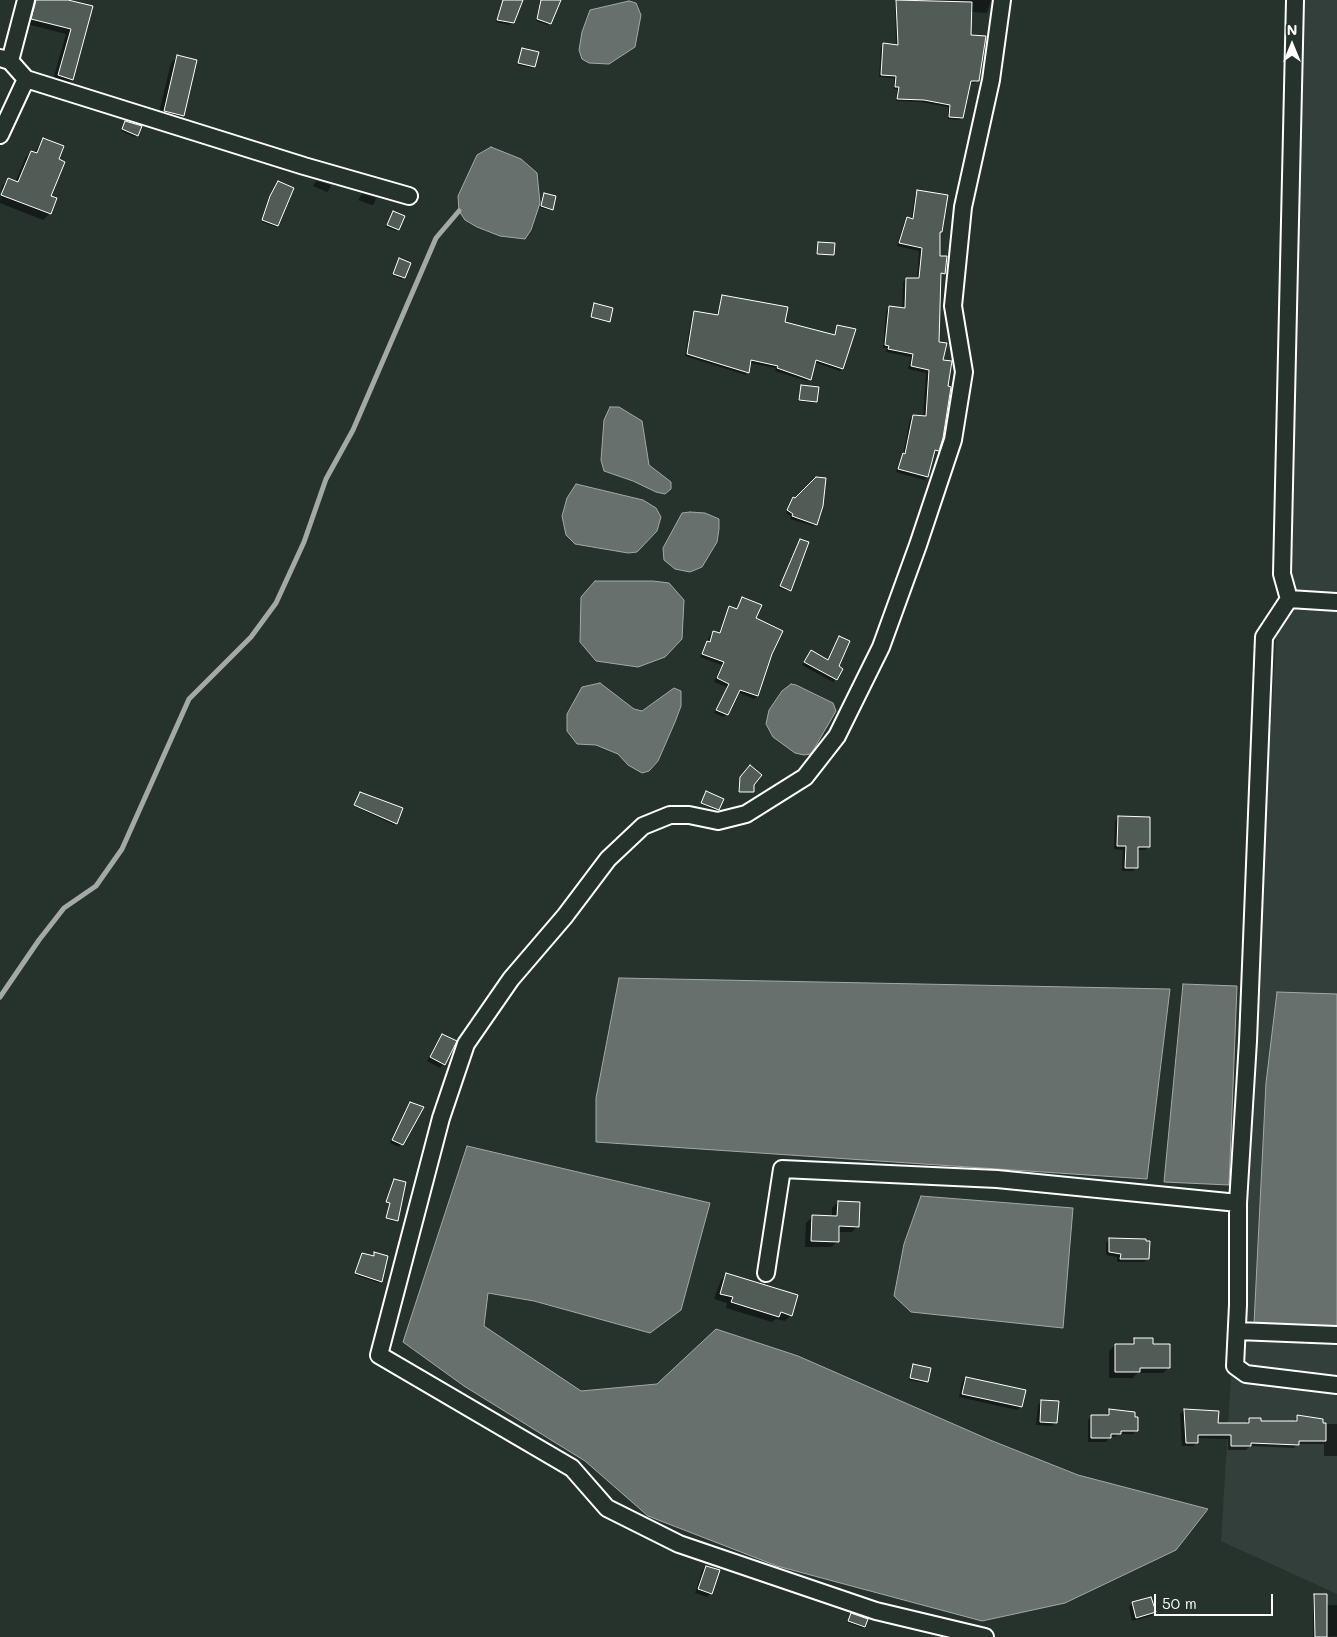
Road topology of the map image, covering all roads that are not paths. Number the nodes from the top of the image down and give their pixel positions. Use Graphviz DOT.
graph roads {
  1 [pos="26,0"];
  2 [pos="1002,0"];
  3 [pos="1295,0"];
  4 [pos="5,60"];
  5 [pos="26,79"];
  6 [pos="0,135"];
  7 [pos="409,196"];
  8 [pos="1289,599"];
  9 [pos="1337,602"];
  10 [pos="1238,1203"];
  11 [pos="766,1273"];
  12 [pos="1237,1331"];
  13 [pos="1337,1335"];
  14 [pos="1337,1385"];
  15 [pos="985,1637"];
  1 -- 4 [label="street"];
  2 -- 15 [label="street"];
  3 -- 8 [label="street"];
  4 -- 5 [label="street"];
  5 -- 6 [label="street"];
  5 -- 7 [label="street"];
  8 -- 9 [label="street"];
  8 -- 10 [label="street"];
  10 -- 11 [label="street"];
  10 -- 12 [label="street"];
  12 -- 13 [label="street"];
  12 -- 14 [label="street"];
}
